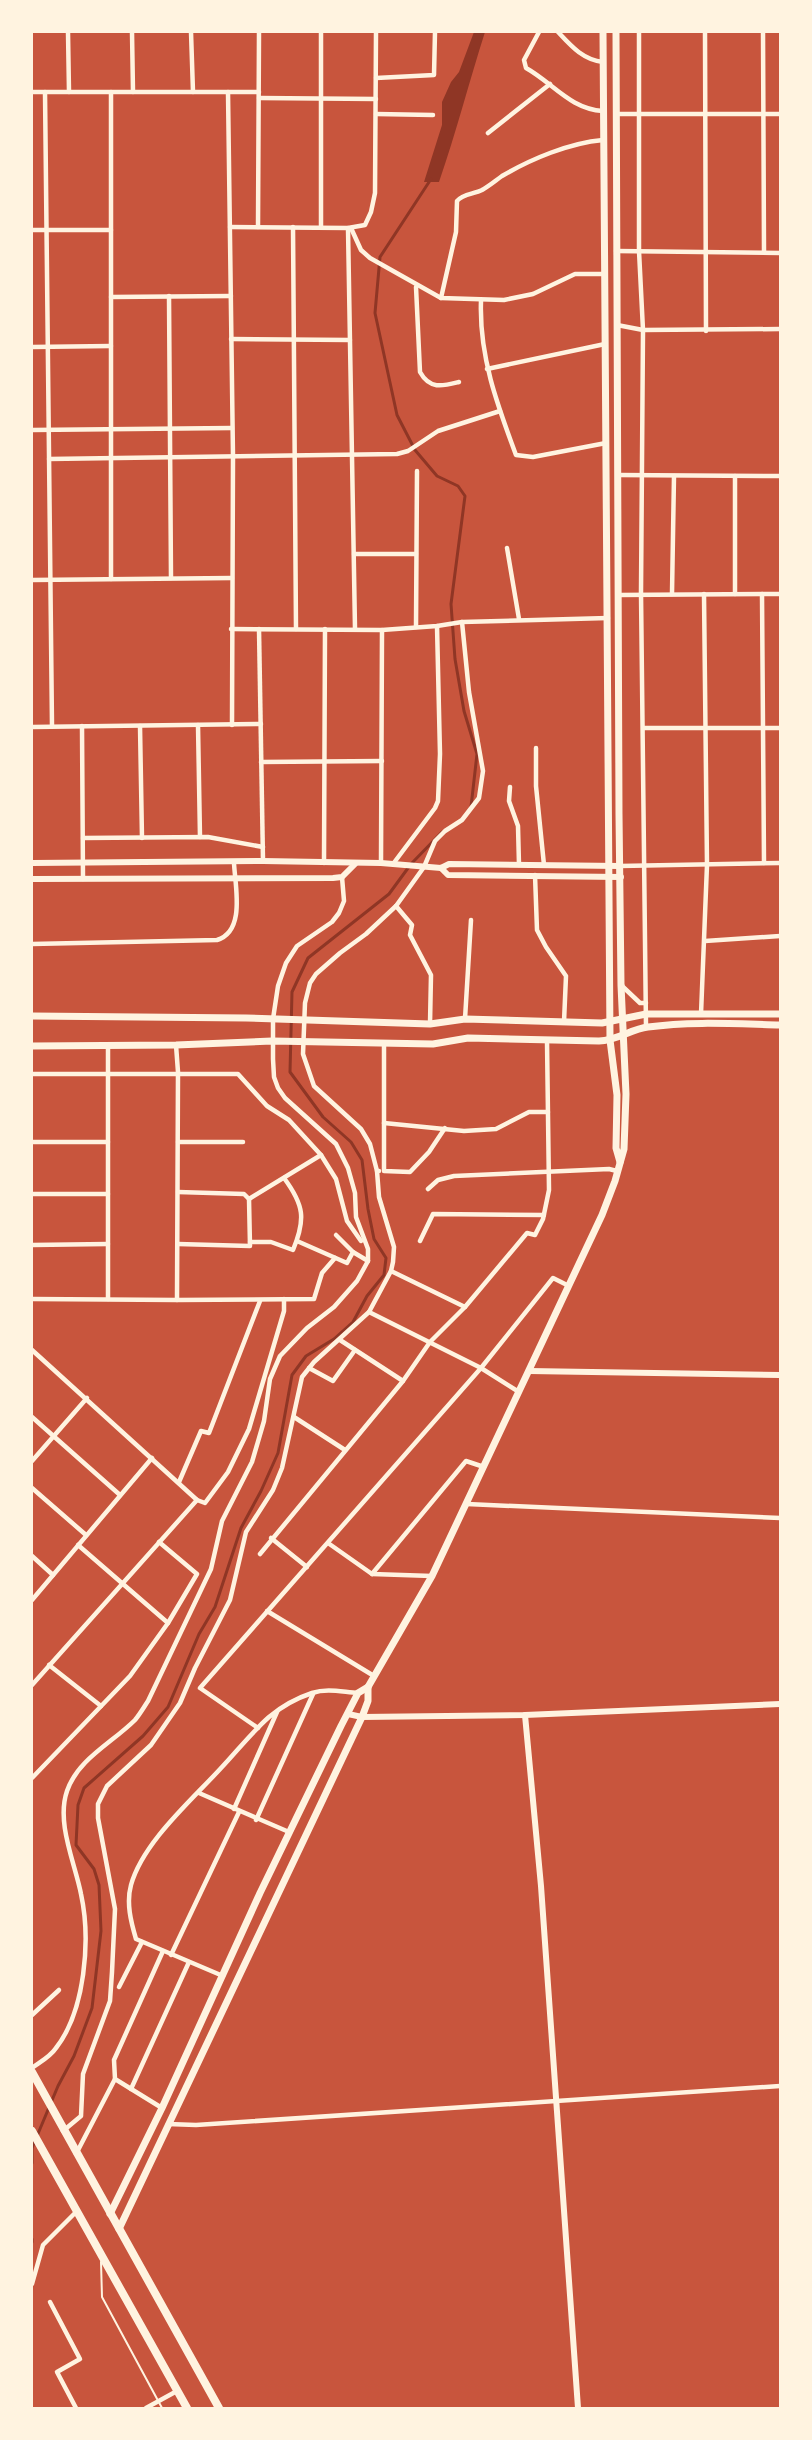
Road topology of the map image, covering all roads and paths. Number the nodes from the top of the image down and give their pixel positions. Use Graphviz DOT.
graph roads {
  1 [pos="68,32"];
  2 [pos="132,32"];
  3 [pos="191,32"];
  4 [pos="260,32"];
  5 [pos="321,32"];
  6 [pos="376,32"];
  7 [pos="435,32"];
  8 [pos="539,32"];
  9 [pos="558,32"];
  10 [pos="603,32"];
  11 [pos="616,32"];
  12 [pos="639,32"];
  13 [pos="705,32"];
  14 [pos="763,32"];
  15 [pos="603,62"];
  16 [pos="376,78"];
  17 [pos="550,84"];
  18 [pos="32,92"];
  19 [pos="45,92"];
  20 [pos="69,92"];
  21 [pos="111,92"];
  22 [pos="133,92"];
  23 [pos="193,92"];
  24 [pos="228,92"];
  25 [pos="259,95"];
  26 [pos="321,99"];
  27 [pos="376,99"];
  28 [pos="603,111"];
  29 [pos="638,113"];
  30 [pos="376,114"];
  31 [pos="616,114"];
  32 [pos="706,114"];
  33 [pos="764,114"];
  34 [pos="780,114"];
  35 [pos="433,115"];
  36 [pos="488,133"];
  37 [pos="603,140"];
  38 [pos="230,227"];
  39 [pos="258,227"];
  40 [pos="293,227"];
  41 [pos="321,227"];
  42 [pos="350,228"];
  43 [pos="32,230"];
  44 [pos="46,230"];
  45 [pos="111,230"];
  46 [pos="616,251"];
  47 [pos="639,251"];
  48 [pos="707,251"];
  49 [pos="764,252"];
  50 [pos="780,253"];
  51 [pos="604,274"];
  52 [pos="416,286"];
  53 [pos="169,296"];
  54 [pos="231,296"];
  55 [pos="111,297"];
  56 [pos="441,298"];
  57 [pos="481,301"];
  58 [pos="617,325"];
  59 [pos="780,329"];
  60 [pos="643,330"];
  61 [pos="706,331"];
  62 [pos="231,339"];
  63 [pos="294,340"];
  64 [pos="350,340"];
  65 [pos="605,344"];
  66 [pos="111,346"];
  67 [pos="32,347"];
  68 [pos="48,347"];
  69 [pos="487,369"];
  70 [pos="459,382"];
  71 [pos="500,411"];
  72 [pos="169,428"];
  73 [pos="232,428"];
  74 [pos="110,429"];
  75 [pos="32,430"];
  76 [pos="49,430"];
  77 [pos="606,443"];
  78 [pos="353,455"];
  79 [pos="233,456"];
  80 [pos="296,456"];
  81 [pos="170,457"];
  82 [pos="110,458"];
  83 [pos="49,459"];
  84 [pos="417,471"];
  85 [pos="618,476"];
  86 [pos="642,476"];
  87 [pos="674,476"];
  88 [pos="735,476"];
  89 [pos="780,476"];
  90 [pos="507,548"];
  91 [pos="354,554"];
  92 [pos="416,554"];
  93 [pos="171,578"];
  94 [pos="231,578"];
  95 [pos="111,579"];
  96 [pos="32,580"];
  97 [pos="50,580"];
  98 [pos="641,593"];
  99 [pos="618,594"];
  100 [pos="672,594"];
  101 [pos="704,594"];
  102 [pos="735,594"];
  103 [pos="762,594"];
  104 [pos="780,594"];
  105 [pos="608,618"];
  106 [pos="519,619"];
  107 [pos="462,622"];
  108 [pos="437,626"];
  109 [pos="416,627"];
  110 [pos="231,629"];
  111 [pos="259,629"];
  112 [pos="296,629"];
  113 [pos="325,629"];
  114 [pos="355,629"];
  115 [pos="382,630"];
  116 [pos="261,724"];
  117 [pos="198,725"];
  118 [pos="232,725"];
  119 [pos="52,726"];
  120 [pos="82,726"];
  121 [pos="140,726"];
  122 [pos="32,727"];
  123 [pos="644,728"];
  124 [pos="706,728"];
  125 [pos="763,728"];
  126 [pos="780,728"];
  127 [pos="536,748"];
  128 [pos="324,761"];
  129 [pos="382,761"];
  130 [pos="261,762"];
  131 [pos="510,787"];
  132 [pos="200,837"];
  133 [pos="83,838"];
  134 [pos="142,838"];
  135 [pos="263,847"];
  136 [pos="82,861"];
  137 [pos="263,861"];
  138 [pos="234,862"];
  139 [pos="32,863"];
  140 [pos="324,863"];
  141 [pos="381,863"];
  142 [pos="764,863"];
  143 [pos="780,863"];
  144 [pos="355,864"];
  145 [pos="393,864"];
  146 [pos="519,865"];
  147 [pos="544,865"];
  148 [pos="707,865"];
  149 [pos="609,866"];
  150 [pos="620,866"];
  151 [pos="646,866"];
  152 [pos="424,867"];
  153 [pos="441,868"];
  154 [pos="535,875"];
  155 [pos="342,877"];
  156 [pos="609,877"];
  157 [pos="621,877"];
  158 [pos="234,878"];
  159 [pos="32,879"];
  160 [pos="83,879"];
  161 [pos="396,906"];
  162 [pos="471,920"];
  163 [pos="780,936"];
  164 [pos="705,941"];
  165 [pos="32,944"];
  166 [pos="621,985"];
  167 [pos="646,1003"];
  168 [pos="646,1014"];
  169 [pos="701,1014"];
  170 [pos="780,1014"];
  171 [pos="32,1016"];
  172 [pos="275,1019"];
  173 [pos="465,1019"];
  174 [pos="301,1020"];
  175 [pos="622,1020"];
  176 [pos="564,1022"];
  177 [pos="610,1023"];
  178 [pos="430,1024"];
  179 [pos="780,1025"];
  180 [pos="646,1027"];
  181 [pos="623,1037"];
  182 [pos="610,1040"];
  183 [pos="276,1041"];
  184 [pos="547,1041"];
  185 [pos="300,1042"];
  186 [pos="384,1043"];
  187 [pos="108,1045"];
  188 [pos="176,1045"];
  189 [pos="32,1046"];
  190 [pos="178,1072"];
  191 [pos="32,1074"];
  192 [pos="108,1074"];
  193 [pos="548,1112"];
  194 [pos="384,1123"];
  195 [pos="445,1128"];
  196 [pos="32,1142"];
  197 [pos="108,1142"];
  198 [pos="178,1142"];
  199 [pos="243,1142"];
  200 [pos="321,1155"];
  201 [pos="620,1162"];
  202 [pos="384,1170"];
  203 [pos="549,1170"];
  204 [pos="377,1171"];
  205 [pos="617,1171"];
  206 [pos="284,1178"];
  207 [pos="428,1189"];
  208 [pos="178,1192"];
  209 [pos="32,1194"];
  210 [pos="108,1194"];
  211 [pos="249,1199"];
  212 [pos="544,1215"];
  213 [pos="336,1235"];
  214 [pos="297,1241"];
  215 [pos="361,1241"];
  216 [pos="420,1241"];
  217 [pos="250,1242"];
  218 [pos="178,1244"];
  219 [pos="32,1245"];
  220 [pos="108,1245"];
  221 [pos="353,1252"];
  222 [pos="334,1257"];
  223 [pos="368,1261"];
  224 [pos="391,1271"];
  225 [pos="569,1286"];
  226 [pos="32,1299"];
  227 [pos="108,1299"];
  228 [pos="177,1299"];
  229 [pos="284,1299"];
  230 [pos="260,1301"];
  231 [pos="465,1307"];
  232 [pos="369,1312"];
  233 [pos="340,1340"];
  234 [pos="430,1342"];
  235 [pos="32,1350"];
  236 [pos="355,1350"];
  237 [pos="309,1368"];
  238 [pos="482,1368"];
  239 [pos="529,1371"];
  240 [pos="780,1375"];
  241 [pos="403,1381"];
  242 [pos="519,1392"];
  243 [pos="87,1398"];
  244 [pos="32,1417"];
  245 [pos="294,1417"];
  246 [pos="53,1436"];
  247 [pos="345,1450"];
  248 [pos="152,1458"];
  249 [pos="32,1461"];
  250 [pos="484,1467"];
  251 [pos="179,1482"];
  252 [pos="32,1488"];
  253 [pos="120,1495"];
  254 [pos="197,1500"];
  255 [pos="466,1504"];
  256 [pos="780,1518"];
  257 [pos="86,1535"];
  258 [pos="271,1538"];
  259 [pos="159,1542"];
  260 [pos="328,1543"];
  261 [pos="78,1545"];
  262 [pos="260,1554"];
  263 [pos="32,1556"];
  264 [pos="307,1567"];
  265 [pos="372,1574"];
  266 [pos="53,1575"];
  267 [pos="432,1576"];
  268 [pos="123,1583"];
  269 [pos="32,1600"];
  270 [pos="267,1611"];
  271 [pos="168,1623"];
  272 [pos="49,1665"];
  273 [pos="374,1677"];
  274 [pos="32,1685"];
  275 [pos="368,1687"];
  276 [pos="313,1692"];
  277 [pos="358,1693"];
  278 [pos="780,1704"];
  279 [pos="101,1706"];
  280 [pos="278,1710"];
  281 [pos="348,1714"];
  282 [pos="525,1714"];
  283 [pos="362,1717"];
  284 [pos="258,1728"];
  285 [pos="32,1778"];
  286 [pos="199,1792"];
  287 [pos="237,1811"];
  288 [pos="256,1820"];
  289 [pos="289,1832"];
  290 [pos="142,1942"];
  291 [pos="163,1951"];
  292 [pos="171,1955"];
  293 [pos="189,1962"];
  294 [pos="223,1976"];
  295 [pos="119,1987"];
  296 [pos="60,1990"];
  297 [pos="32,2015"];
  298 [pos="32,2070"];
  299 [pos="115,2079"];
  300 [pos="780,2086"];
  301 [pos="131,2089"];
  302 [pos="557,2102"];
  303 [pos="162,2108"];
  304 [pos="168,2124"];
  305 [pos="63,2131"];
  306 [pos="32,2132"];
  307 [pos="76,2154"];
  308 [pos="76,2212"];
  309 [pos="110,2214"];
  310 [pos="118,2229"];
  311 [pos="102,2256"];
  312 [pos="32,2284"];
  313 [pos="50,2302"];
  314 [pos="177,2391"];
  315 [pos="69,2398"];
  316 [pos="158,2402"];
  317 [pos="68,2409"];
  318 [pos="76,2409"];
  319 [pos="146,2409"];
  320 [pos="162,2409"];
  321 [pos="187,2409"];
  322 [pos="219,2409"];
  323 [pos="578,2409"];
  1 -- 20 [label="street"];
  2 -- 22 [label="street"];
  3 -- 23 [label="street"];
  4 -- 25 [label="street"];
  5 -- 26 [label="street"];
  6 -- 16 [label="street"];
  7 -- 16 [label="street"];
  8 -- 17 [label="street"];
  9 -- 15 [label="street"];
  10 -- 15 [label="main road"];
  11 -- 31 [label="main road"];
  12 -- 29 [label="street"];
  13 -- 32 [label="street"];
  14 -- 33 [label="street"];
  15 -- 28 [label="main road"];
  16 -- 27 [label="street"];
  17 -- 28 [label="street"];
  17 -- 36 [label="street"];
  18 -- 19 [label="street"];
  19 -- 20 [label="street"];
  19 -- 44 [label="street"];
  20 -- 21 [label="street"];
  21 -- 22 [label="street"];
  21 -- 45 [label="street"];
  22 -- 23 [label="street"];
  23 -- 24 [label="street"];
  24 -- 25 [label="street"];
  24 -- 38 [label="street"];
  25 -- 26 [label="street"];
  25 -- 39 [label="street"];
  26 -- 27 [label="street"];
  26 -- 41 [label="street"];
  27 -- 30 [label="street"];
  28 -- 37 [label="main road"];
  29 -- 31 [label="street"];
  29 -- 32 [label="street"];
  29 -- 47 [label="street"];
  30 -- 35 [label="street"];
  30 -- 42 [label="street"];
  31 -- 46 [label="main road"];
  32 -- 33 [label="street"];
  32 -- 48 [label="street"];
  33 -- 34 [label="street"];
  33 -- 49 [label="street"];
  37 -- 51 [label="main road"];
  37 -- 56 [label="street"];
  38 -- 39 [label="street"];
  38 -- 54 [label="street"];
  39 -- 40 [label="street"];
  40 -- 41 [label="street"];
  40 -- 63 [label="street"];
  41 -- 42 [label="street"];
  42 -- 52 [label="street"];
  42 -- 64 [label="street"];
  43 -- 44 [label="street"];
  44 -- 45 [label="street"];
  44 -- 68 [label="street"];
  45 -- 55 [label="street"];
  46 -- 47 [label="street"];
  46 -- 58 [label="main road"];
  47 -- 48 [label="street"];
  47 -- 60 [label="street"];
  48 -- 49 [label="street"];
  48 -- 61 [label="street"];
  49 -- 50 [label="street"];
  51 -- 57 [label="street"];
  51 -- 65 [label="main road"];
  52 -- 56 [label="street"];
  52 -- 70 [label="street"];
  53 -- 54 [label="street"];
  53 -- 55 [label="street"];
  53 -- 72 [label="street"];
  54 -- 62 [label="street"];
  55 -- 66 [label="street"];
  56 -- 57 [label="street"];
  57 -- 69 [label="street"];
  58 -- 60 [label="street"];
  58 -- 85 [label="main road"];
  59 -- 61 [label="street"];
  60 -- 61 [label="street"];
  60 -- 86 [label="street"];
  62 -- 63 [label="street"];
  62 -- 73 [label="street"];
  63 -- 64 [label="street"];
  63 -- 80 [label="street"];
  64 -- 78 [label="street"];
  65 -- 69 [label="street"];
  65 -- 77 [label="main road"];
  66 -- 68 [label="street"];
  66 -- 74 [label="street"];
  67 -- 68 [label="street"];
  68 -- 76 [label="street"];
  69 -- 71 [label="street"];
  71 -- 77 [label="street"];
  71 -- 78 [label="street"];
  72 -- 73 [label="street"];
  72 -- 74 [label="street"];
  72 -- 81 [label="street"];
  73 -- 79 [label="street"];
  74 -- 76 [label="street"];
  74 -- 82 [label="street"];
  75 -- 76 [label="street"];
  76 -- 83 [label="street"];
  77 -- 105 [label="main road"];
  78 -- 80 [label="street"];
  78 -- 91 [label="street"];
  79 -- 80 [label="street"];
  79 -- 81 [label="street"];
  79 -- 94 [label="street"];
  80 -- 112 [label="street"];
  81 -- 82 [label="street"];
  81 -- 93 [label="street"];
  82 -- 83 [label="street"];
  82 -- 95 [label="street"];
  83 -- 97 [label="street"];
  84 -- 92 [label="street"];
  85 -- 86 [label="street"];
  85 -- 99 [label="main road"];
  86 -- 87 [label="street"];
  86 -- 98 [label="street"];
  87 -- 88 [label="street"];
  87 -- 100 [label="street"];
  88 -- 89 [label="street"];
  88 -- 102 [label="street"];
  90 -- 106 [label="street"];
  91 -- 92 [label="street"];
  91 -- 114 [label="street"];
  92 -- 109 [label="street"];
  93 -- 94 [label="street"];
  93 -- 95 [label="street"];
  94 -- 110 [label="street"];
  95 -- 97 [label="street"];
  96 -- 97 [label="street"];
  97 -- 119 [label="street"];
  98 -- 99 [label="street"];
  98 -- 100 [label="street"];
  98 -- 123 [label="street"];
  99 -- 150 [label="main road"];
  100 -- 101 [label="street"];
  101 -- 102 [label="street"];
  101 -- 124 [label="street"];
  102 -- 103 [label="street"];
  103 -- 104 [label="street"];
  103 -- 125 [label="street"];
  105 -- 106 [label="street"];
  105 -- 149 [label="main road"];
  106 -- 107 [label="street"];
  107 -- 108 [label="street"];
  107 -- 152 [label="street"];
  108 -- 109 [label="street"];
  108 -- 145 [label="street"];
  109 -- 115 [label="street"];
  110 -- 111 [label="street"];
  110 -- 118 [label="street"];
  111 -- 112 [label="street"];
  111 -- 116 [label="street"];
  112 -- 113 [label="street"];
  113 -- 114 [label="street"];
  113 -- 128 [label="street"];
  114 -- 115 [label="street"];
  115 -- 129 [label="street"];
  116 -- 118 [label="street"];
  116 -- 130 [label="street"];
  117 -- 118 [label="street"];
  117 -- 121 [label="street"];
  117 -- 132 [label="street"];
  119 -- 120 [label="street"];
  119 -- 122 [label="street"];
  120 -- 121 [label="street"];
  120 -- 133 [label="street"];
  121 -- 134 [label="street"];
  123 -- 124 [label="street"];
  123 -- 151 [label="street"];
  124 -- 125 [label="street"];
  124 -- 148 [label="street"];
  125 -- 126 [label="street"];
  125 -- 142 [label="street"];
  127 -- 147 [label="street"];
  128 -- 129 [label="street"];
  128 -- 130 [label="street"];
  128 -- 140 [label="street"];
  129 -- 141 [label="street"];
  130 -- 135 [label="street"];
  131 -- 146 [label="street"];
  132 -- 134 [label="street"];
  132 -- 135 [label="street"];
  133 -- 134 [label="street"];
  133 -- 136 [label="street"];
  135 -- 137 [label="street"];
  136 -- 138 [label="street"];
  136 -- 139 [label="street"];
  136 -- 160 [label="street"];
  137 -- 138 [label="street"];
  137 -- 140 [label="street"];
  138 -- 158 [label="street"];
  140 -- 144 [label="street"];
  141 -- 144 [label="street"];
  141 -- 145 [label="street"];
  142 -- 143 [label="street"];
  142 -- 148 [label="street"];
  144 -- 155 [label="street"];
  145 -- 152 [label="street"];
  146 -- 147 [label="street"];
  146 -- 153 [label="street"];
  147 -- 149 [label="street"];
  148 -- 151 [label="street"];
  148 -- 164 [label="street"];
  149 -- 150 [label="street"];
  149 -- 156 [label="main road"];
  150 -- 151 [label="street"];
  150 -- 157 [label="main road"];
  151 -- 167 [label="street"];
  152 -- 153 [label="street"];
  152 -- 161 [label="street"];
  153 -- 154 [label="street"];
  154 -- 156 [label="street"];
  154 -- 176 [label="street"];
  155 -- 158 [label="street"];
  155 -- 172 [label="street"];
  156 -- 157 [label="street"];
  156 -- 177 [label="main road"];
  157 -- 166 [label="main road"];
  158 -- 160 [label="street"];
  158 -- 165 [label="street"];
  159 -- 160 [label="street"];
  161 -- 174 [label="street"];
  161 -- 178 [label="street"];
  162 -- 173 [label="street"];
  163 -- 164 [label="street"];
  164 -- 169 [label="street"];
  166 -- 167 [label="street"];
  166 -- 175 [label="main road"];
  167 -- 168 [label="street"];
  168 -- 169 [label="main road"];
  168 -- 175 [label="main road"];
  168 -- 180 [label="street"];
  169 -- 170 [label="main road"];
  171 -- 172 [label="main road"];
  172 -- 174 [label="main road"];
  172 -- 183 [label="street"];
  173 -- 176 [label="main road"];
  173 -- 178 [label="main road"];
  174 -- 178 [label="main road"];
  174 -- 185 [label="street"];
  175 -- 177 [label="main road"];
  175 -- 181 [label="main road"];
  176 -- 177 [label="main road"];
  177 -- 182 [label="main road"];
  179 -- 180 [label="main road"];
  180 -- 181 [label="main road"];
  181 -- 182 [label="main road"];
  181 -- 201 [label="main road"];
  182 -- 184 [label="main road"];
  182 -- 201 [label="main road"];
  183 -- 185 [label="main road"];
  183 -- 188 [label="main road"];
  183 -- 223 [label="street"];
  184 -- 186 [label="main road"];
  184 -- 193 [label="street"];
  185 -- 186 [label="main road"];
  185 -- 204 [label="street"];
  186 -- 194 [label="street"];
  187 -- 188 [label="main road"];
  187 -- 189 [label="main road"];
  187 -- 192 [label="street"];
  188 -- 190 [label="street"];
  190 -- 192 [label="street"];
  190 -- 198 [label="street"];
  190 -- 200 [label="street"];
  191 -- 192 [label="street"];
  192 -- 197 [label="street"];
  193 -- 195 [label="street"];
  193 -- 203 [label="street"];
  194 -- 195 [label="street"];
  194 -- 202 [label="street"];
  195 -- 202 [label="street"];
  196 -- 197 [label="street"];
  197 -- 210 [label="street"];
  198 -- 199 [label="street"];
  198 -- 208 [label="street"];
  200 -- 206 [label="street"];
  200 -- 215 [label="street"];
  201 -- 205 [label="main road"];
  202 -- 204 [label="street"];
  203 -- 205 [label="street"];
  203 -- 207 [label="street"];
  203 -- 212 [label="street"];
  204 -- 224 [label="street"];
  205 -- 225 [label="main road"];
  206 -- 211 [label="street"];
  206 -- 214 [label="street"];
  208 -- 211 [label="street"];
  208 -- 218 [label="street"];
  209 -- 210 [label="street"];
  210 -- 220 [label="street"];
  211 -- 217 [label="street"];
  212 -- 216 [label="street"];
  212 -- 231 [label="street"];
  213 -- 221 [label="street"];
  214 -- 217 [label="street"];
  214 -- 222 [label="street"];
  217 -- 218 [label="street"];
  218 -- 228 [label="street"];
  219 -- 220 [label="street"];
  220 -- 227 [label="street"];
  221 -- 222 [label="street"];
  221 -- 223 [label="street"];
  222 -- 229 [label="street"];
  223 -- 298 [label="street"];
  224 -- 231 [label="street"];
  224 -- 232 [label="street"];
  225 -- 238 [label="street"];
  225 -- 239 [label="main road"];
  226 -- 227 [label="street"];
  227 -- 228 [label="street"];
  228 -- 230 [label="street"];
  229 -- 230 [label="street"];
  229 -- 254 [label="street"];
  230 -- 251 [label="street"];
  231 -- 234 [label="street"];
  232 -- 233 [label="street"];
  232 -- 234 [label="street"];
  233 -- 236 [label="street"];
  233 -- 237 [label="street"];
  234 -- 238 [label="street"];
  234 -- 241 [label="street"];
  235 -- 243 [label="street"];
  236 -- 237 [label="street"];
  236 -- 241 [label="street"];
  237 -- 245 [label="street"];
  238 -- 242 [label="street"];
  238 -- 260 [label="street"];
  239 -- 240 [label="street"];
  239 -- 242 [label="main road"];
  241 -- 247 [label="street"];
  242 -- 250 [label="main road"];
  243 -- 246 [label="street"];
  243 -- 248 [label="street"];
  244 -- 246 [label="street"];
  245 -- 247 [label="street"];
  245 -- 305 [label="street"];
  246 -- 249 [label="street"];
  246 -- 253 [label="street"];
  247 -- 258 [label="street"];
  248 -- 251 [label="street"];
  248 -- 253 [label="street"];
  250 -- 255 [label="main road"];
  250 -- 265 [label="street"];
  251 -- 254 [label="street"];
  252 -- 257 [label="street"];
  253 -- 257 [label="street"];
  254 -- 259 [label="street"];
  255 -- 256 [label="street"];
  255 -- 267 [label="main road"];
  257 -- 261 [label="street"];
  258 -- 262 [label="street"];
  258 -- 264 [label="street"];
  259 -- 268 [label="street"];
  259 -- 271 [label="street"];
  260 -- 264 [label="street"];
  260 -- 265 [label="street"];
  261 -- 266 [label="street"];
  261 -- 268 [label="street"];
  263 -- 266 [label="street"];
  264 -- 270 [label="street"];
  265 -- 267 [label="street"];
  266 -- 269 [label="street"];
  267 -- 273 [label="main road"];
  268 -- 271 [label="street"];
  268 -- 272 [label="street"];
  270 -- 273 [label="street"];
  270 -- 284 [label="street"];
  271 -- 279 [label="street"];
  272 -- 274 [label="street"];
  272 -- 279 [label="street"];
  273 -- 275 [label="main road"];
  275 -- 277 [label="main road"];
  275 -- 283 [label="main road"];
  276 -- 277 [label="street"];
  276 -- 280 [label="street"];
  276 -- 288 [label="street"];
  277 -- 281 [label="main road"];
  278 -- 282 [label="street"];
  279 -- 285 [label="street"];
  280 -- 284 [label="street"];
  280 -- 287 [label="street"];
  281 -- 283 [label="street"];
  281 -- 289 [label="main road"];
  282 -- 283 [label="street"];
  282 -- 302 [label="street"];
  283 -- 304 [label="main road"];
  284 -- 286 [label="street"];
  286 -- 287 [label="street"];
  286 -- 290 [label="street"];
  287 -- 288 [label="street"];
  287 -- 292 [label="street"];
  288 -- 289 [label="street"];
  289 -- 294 [label="main road"];
  290 -- 291 [label="street"];
  290 -- 295 [label="street"];
  291 -- 292 [label="street"];
  291 -- 299 [label="street"];
  292 -- 293 [label="street"];
  293 -- 294 [label="street"];
  293 -- 301 [label="street"];
  294 -- 303 [label="main road"];
  296 -- 297 [label="street"];
  298 -- 305 [label="main road"];
  299 -- 301 [label="street"];
  299 -- 307 [label="street"];
  300 -- 302 [label="street"];
  301 -- 303 [label="street"];
  302 -- 304 [label="street"];
  302 -- 323 [label="street"];
  303 -- 309 [label="main road"];
  304 -- 310 [label="main road"];
  305 -- 307 [label="main road"];
  306 -- 308 [label="main road"];
  307 -- 309 [label="main road"];
  308 -- 311 [label="main road"];
  308 -- 312 [label="street"];
  309 -- 310 [label="main road"];
  310 -- 322 [label="main road"];
  311 -- 314 [label="main road"];
  311 -- 316 [label="lane"];
  313 -- 315 [label="street"];
  314 -- 316 [label="street"];
  314 -- 321 [label="main road"];
  315 -- 317 [label="street"];
  315 -- 318 [label="street"];
  316 -- 319 [label="street"];
  316 -- 320 [label="lane"];
}
